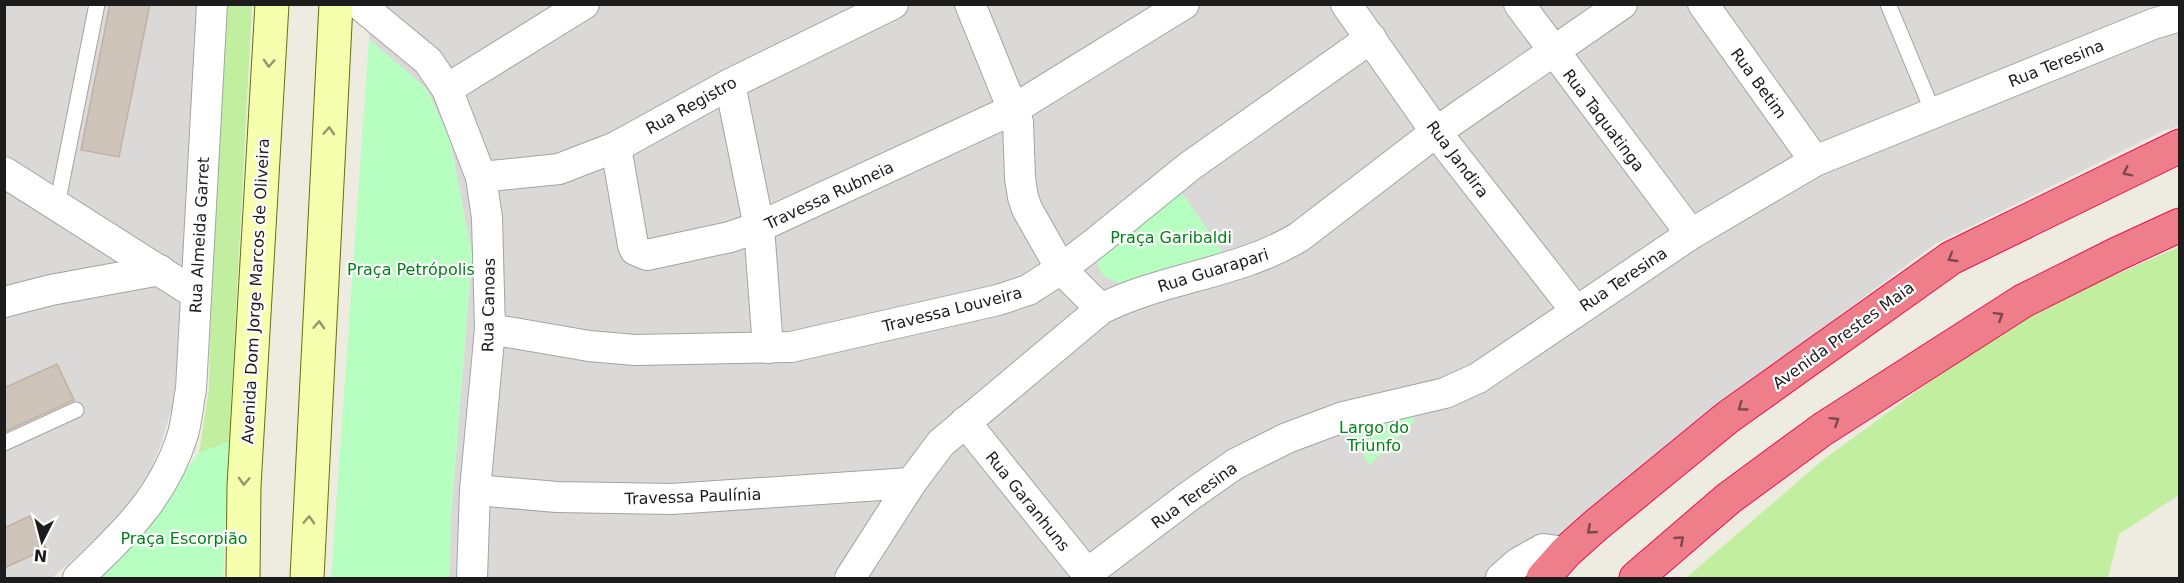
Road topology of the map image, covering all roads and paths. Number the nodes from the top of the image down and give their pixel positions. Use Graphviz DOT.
graph roads {
  1 [pos="97,4"];
  2 [pos="212,4"];
  3 [pos="272,4"];
  4 [pos="336,4"];
  5 [pos="359,4"];
  6 [pos="584,4"];
  7 [pos="893,4"];
  8 [pos="970,4"];
  9 [pos="1184,4"];
  10 [pos="1346,4"];
  11 [pos="1519,4"];
  12 [pos="1622,4"];
  13 [pos="1703,4"];
  14 [pos="1888,4"];
  15 [pos="552,14"];
  16 [pos="2180,16"];
  17 [pos="1371,38"];
  18 [pos="1553,52"];
  19 [pos="729,84"];
  20 [pos="447,89"];
  21 [pos="1014,109"];
  22 [pos="1933,112"];
  23 [pos="1436,132"];
  24 [pos="2180,146"];
  25 [pos="616,147"];
  26 [pos="1815,161"];
  27 [pos="4,172"];
  28 [pos="481,177"];
  29 [pos="57,205"];
  30 [pos="2180,225"];
  31 [pos="759,227"];
  32 [pos="1691,234"];
  33 [pos="1060,268"];
  34 [pos="160,270"];
  35 [pos="196,294"];
  36 [pos="4,302"];
  37 [pos="1101,309"];
  38 [pos="1576,311"];
  39 [pos="490,329"];
  40 [pos="768,348"];
  41 [pos="76,410"];
  42 [pos="964,422"];
  43 [pos="4,443"];
  44 [pos="910,483"];
  45 [pos="475,490"];
  46 [pos="1566,552"];
  47 [pos="1082,574"];
  48 [pos="78,579"];
  49 [pos="243,579"];
  50 [pos="307,579"];
  51 [pos="472,579"];
  52 [pos="850,579"];
  53 [pos="1501,579"];
  54 [pos="1543,579"];
  55 [pos="1636,579"];
  1 -- 29 [label="lane"];
  2 -- 35 [label="street, Rua Almeida Garret"];
  3 -- 49 [label="main road, Avenida Dom Jorge Marcos de Oliveira, one-way"];
  50 -- 4 [label="main road, one-way"];
  5 -- 20 [label="street, Rua Canoas"];
  6 -- 15 [label="street"];
  7 -- 19 [label="street, Rua Registro"];
  8 -- 21 [label="street"];
  9 -- 21 [label="street, Travessa Rubneia"];
  10 -- 17 [label="street, Rua Jandira"];
  11 -- 18 [label="street, Rua Taquatinga"];
  12 -- 18 [label="street, Rua Guarapari"];
  13 -- 26 [label="street, Rua Betim"];
  14 -- 22 [label="lane"];
  15 -- 20 [label="street"];
  16 -- 22 [label="street, Rua Teresina"];
  17 -- 23 [label="street, Rua Jandira"];
  17 -- 33 [label="street, Travessa Louveira"];
  18 -- 23 [label="street, Rua Guarapari"];
  18 -- 32 [label="street, Rua Taquatinga"];
  19 -- 25 [label="street, Rua Registro"];
  19 -- 31 [label="street"];
  20 -- 28 [label="street, Rua Canoas"];
  21 -- 31 [label="street, Travessa Rubneia"];
  21 -- 33 [label="street"];
  22 -- 26 [label="street, Rua Teresina"];
  23 -- 37 [label="street, Rua Guarapari"];
  23 -- 38 [label="street, Rua Jandira"];
  24 -- 46 [label="highway, Avenida Prestes Maia, one-way"];
  25 -- 28 [label="street, Rua Registro"];
  25 -- 31 [label="street, Travessa Rubneia"];
  26 -- 32 [label="street, Rua Teresina"];
  27 -- 29 [label="street"];
  28 -- 39 [label="street, Rua Canoas"];
  29 -- 34 [label="street"];
  55 -- 30 [label="highway, one-way"];
  31 -- 40 [label="street"];
  32 -- 38 [label="street, Rua Teresina"];
  33 -- 37 [label="street"];
  33 -- 40 [label="street, Travessa Louveira"];
  34 -- 35 [label="street"];
  34 -- 36 [label="street"];
  35 -- 48 [label="street, Rua Almeida Garret"];
  37 -- 42 [label="street, Rua Guarapari"];
  38 -- 47 [label="street, Rua Teresina"];
  39 -- 40 [label="street, Travessa Louveira"];
  39 -- 45 [label="street, Rua Canoas"];
  41 -- 43 [label="lane"];
  42 -- 44 [label="street, Rua Guarapari"];
  42 -- 47 [label="street, Rua Garanhuns"];
  44 -- 45 [label="street, Travessa Paulínia"];
  44 -- 52 [label="street, Rua Guarapari"];
  45 -- 51 [label="street, Rua Canoas"];
  46 -- 53 [label="street"];
  46 -- 54 [label="highway, Avenida Prestes Maia"];
}
